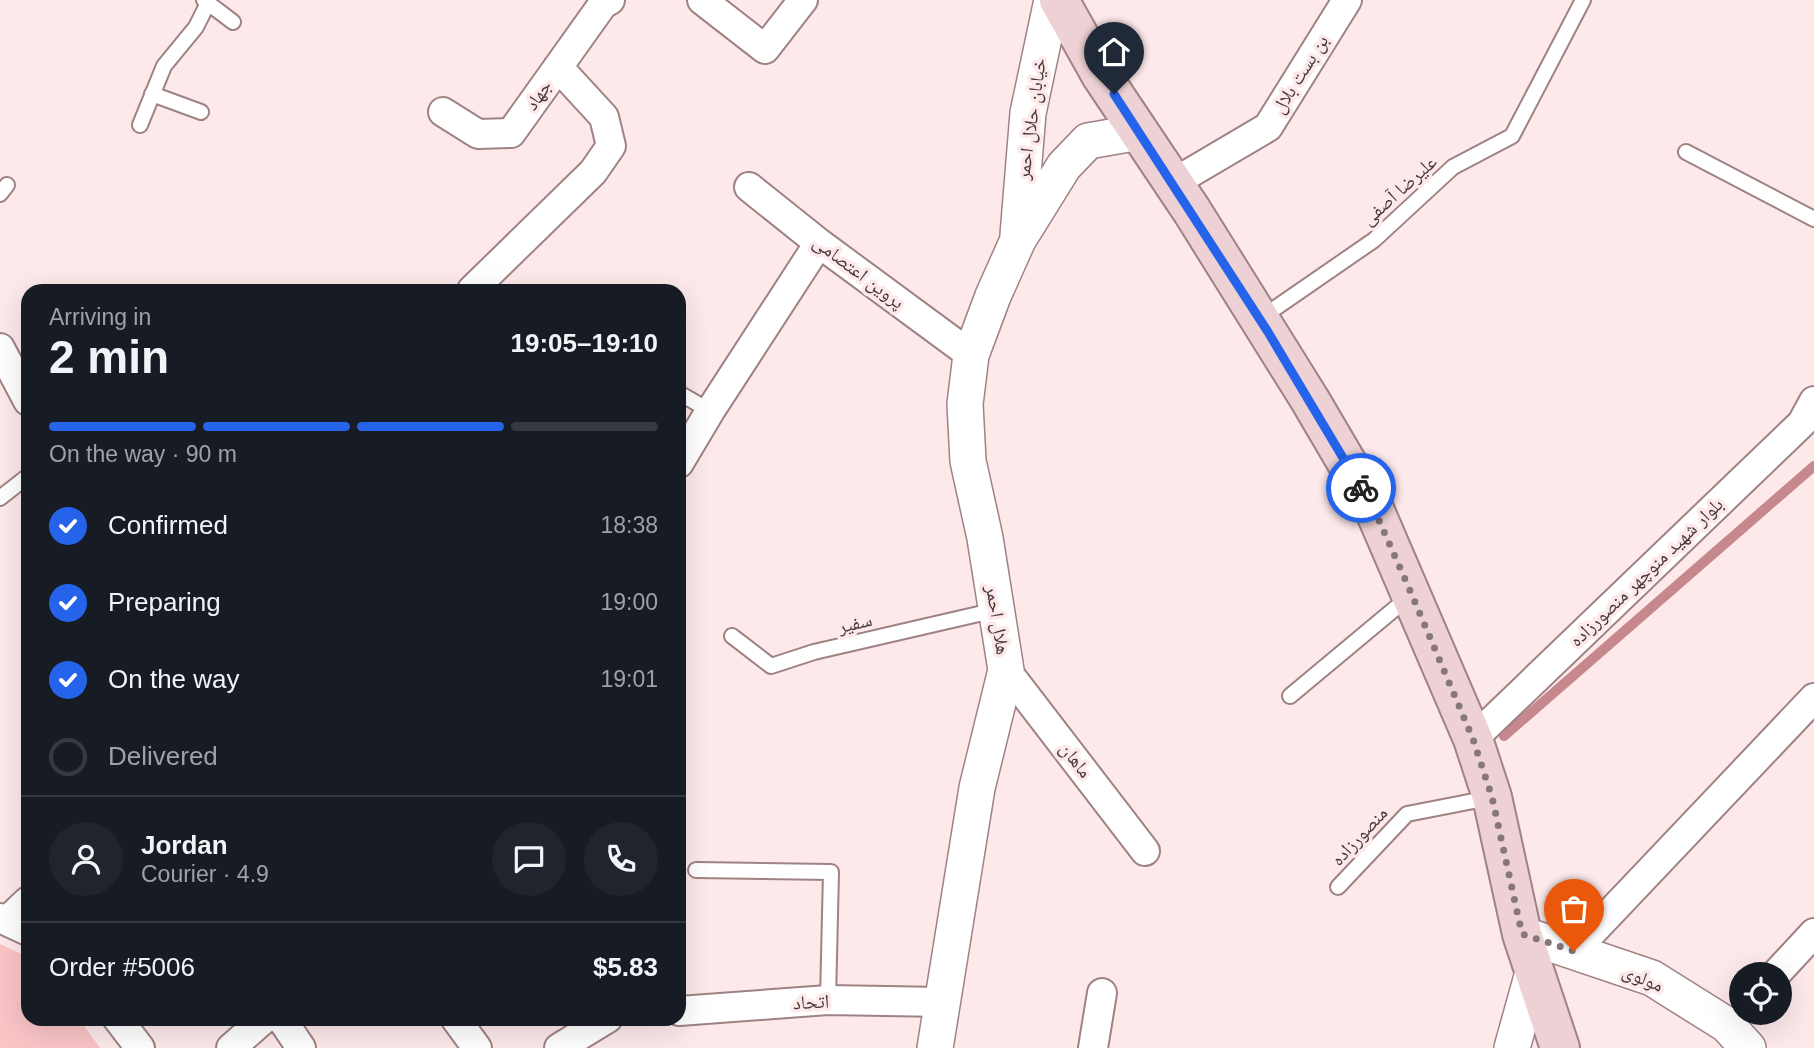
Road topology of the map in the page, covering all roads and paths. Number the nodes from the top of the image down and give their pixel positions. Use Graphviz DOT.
graph roads {
  1 [pos="610,0"];
  2 [pos="702,0"];
  3 [pos="803,0"];
  4 [pos="1347,0"];
  5 [pos="1583,0"];
  6 [pos="206,1"];
  7 [pos="1060,1"];
  8 [pos="233,22"];
  9 [pos="558,67"];
  10 [pos="152,94"];
  11 [pos="201,112"];
  12 [pos="443,112"];
  13 [pos="140,125"];
  14 [pos="1140,132"];
  15 [pos="1686,152"];
  16 [pos="1173,183"];
  17 [pos="749,187"];
  18 [pos="1814,219"];
  19 [pos="1018,240"];
  20 [pos="819,243"];
  21 [pos="478,284"];
  22 [pos="1260,319"];
  23 [pos="0,348"];
  24 [pos="971,355"];
  25 [pos="21,388"];
  26 [pos="686,397"];
  27 [pos="1814,401"];
  28 [pos="710,411"];
  29 [pos="686,451"];
  30 [pos="21,482"];
  31 [pos="0,498"];
  32 [pos="1412,595"];
  33 [pos="996,610"];
  34 [pos="732,636"];
  35 [pos="1006,670"];
  36 [pos="1290,696"];
  37 [pos="1814,698"];
  38 [pos="1473,739"];
  39 [pos="1492,797"];
  40 [pos="1145,851"];
  41 [pos="696,870"];
  42 [pos="1338,887"];
  43 [pos="1814,933"];
  44 [pos="1528,951"];
  45 [pos="1574,951"];
  46 [pos="1787,962"];
  47 [pos="1102,993"];
  48 [pos="828,1000"];
  49 [pos="943,1002"];
  50 [pos="686,1010"];
  51 [pos="123,1026"];
  52 [pos="256,1026"];
  53 [pos="286,1026"];
  54 [pos="461,1026"];
  55 [pos="595,1026"];
  56 [pos="1739,1028"];
  57 [pos="140,1048"];
  58 [pos="231,1048"];
  59 [pos="301,1048"];
  60 [pos="477,1048"];
  61 [pos="559,1048"];
  62 [pos="935,1048"];
  63 [pos="1093,1048"];
  64 [pos="1512,1048"];
  65 [pos="1560,1048"];
  1 -- 9 [label="street, جهاد"];
  2 -- 3 [label="street"];
  4 -- 16 [label="street, بن بست بلال"];
  5 -- 22 [label="lane, علیرضا آصفی"];
  6 -- 8 [label="lane"];
  6 -- 10 [label="lane"];
  7 -- 14 [label="main road"];
  7 -- 19 [label="street, خیابان حلال احمر"];
  9 -- 12 [label="street, جهاد"];
  9 -- 21 [label="street"];
  10 -- 11 [label="lane"];
  10 -- 13 [label="lane"];
  14 -- 16 [label="main road"];
  14 -- 19 [label="street"];
  15 -- 18 [label="lane"];
  16 -- 22 [label="main road"];
  17 -- 20 [label="street, پروین اعتصامی"];
  19 -- 24 [label="street, هلال احمر"];
  20 -- 24 [label="street, پروین اعتصامی"];
  20 -- 28 [label="street"];
  22 -- 32 [label="main road"];
  23 -- 25 [label="street"];
  24 -- 33 [label="street, هلال احمر"];
  26 -- 28 [label="lane"];
  27 -- 38 [label="street, بلوار شهید منوچهر منصورزاده"];
  28 -- 29 [label="street"];
  30 -- 31 [label="lane"];
  32 -- 36 [label="lane"];
  32 -- 38 [label="main road"];
  33 -- 34 [label="lane, سفیر"];
  33 -- 35 [label="street, هلال احمر"];
  35 -- 40 [label="street, ماهان"];
  35 -- 49 [label="street, هلال احمر"];
  37 -- 45 [label="street"];
  38 -- 39 [label="main road"];
  39 -- 42 [label="lane, منصورزاده"];
  39 -- 44 [label="main road"];
  41 -- 48 [label="lane"];
  43 -- 46 [label="street"];
  44 -- 45 [label="street, مولوی"];
  44 -- 64 [label="street"];
  44 -- 65 [label="main road"];
  45 -- 56 [label="street, مولوی"];
  47 -- 63 [label="street"];
  48 -- 49 [label="street, اتحاد"];
  48 -- 50 [label="street, اتحاد"];
  49 -- 62 [label="street, هلال احمر"];
  51 -- 57 [label="street"];
  52 -- 58 [label="street"];
  53 -- 59 [label="street"];
  54 -- 60 [label="street"];
  55 -- 61 [label="street"];
}
